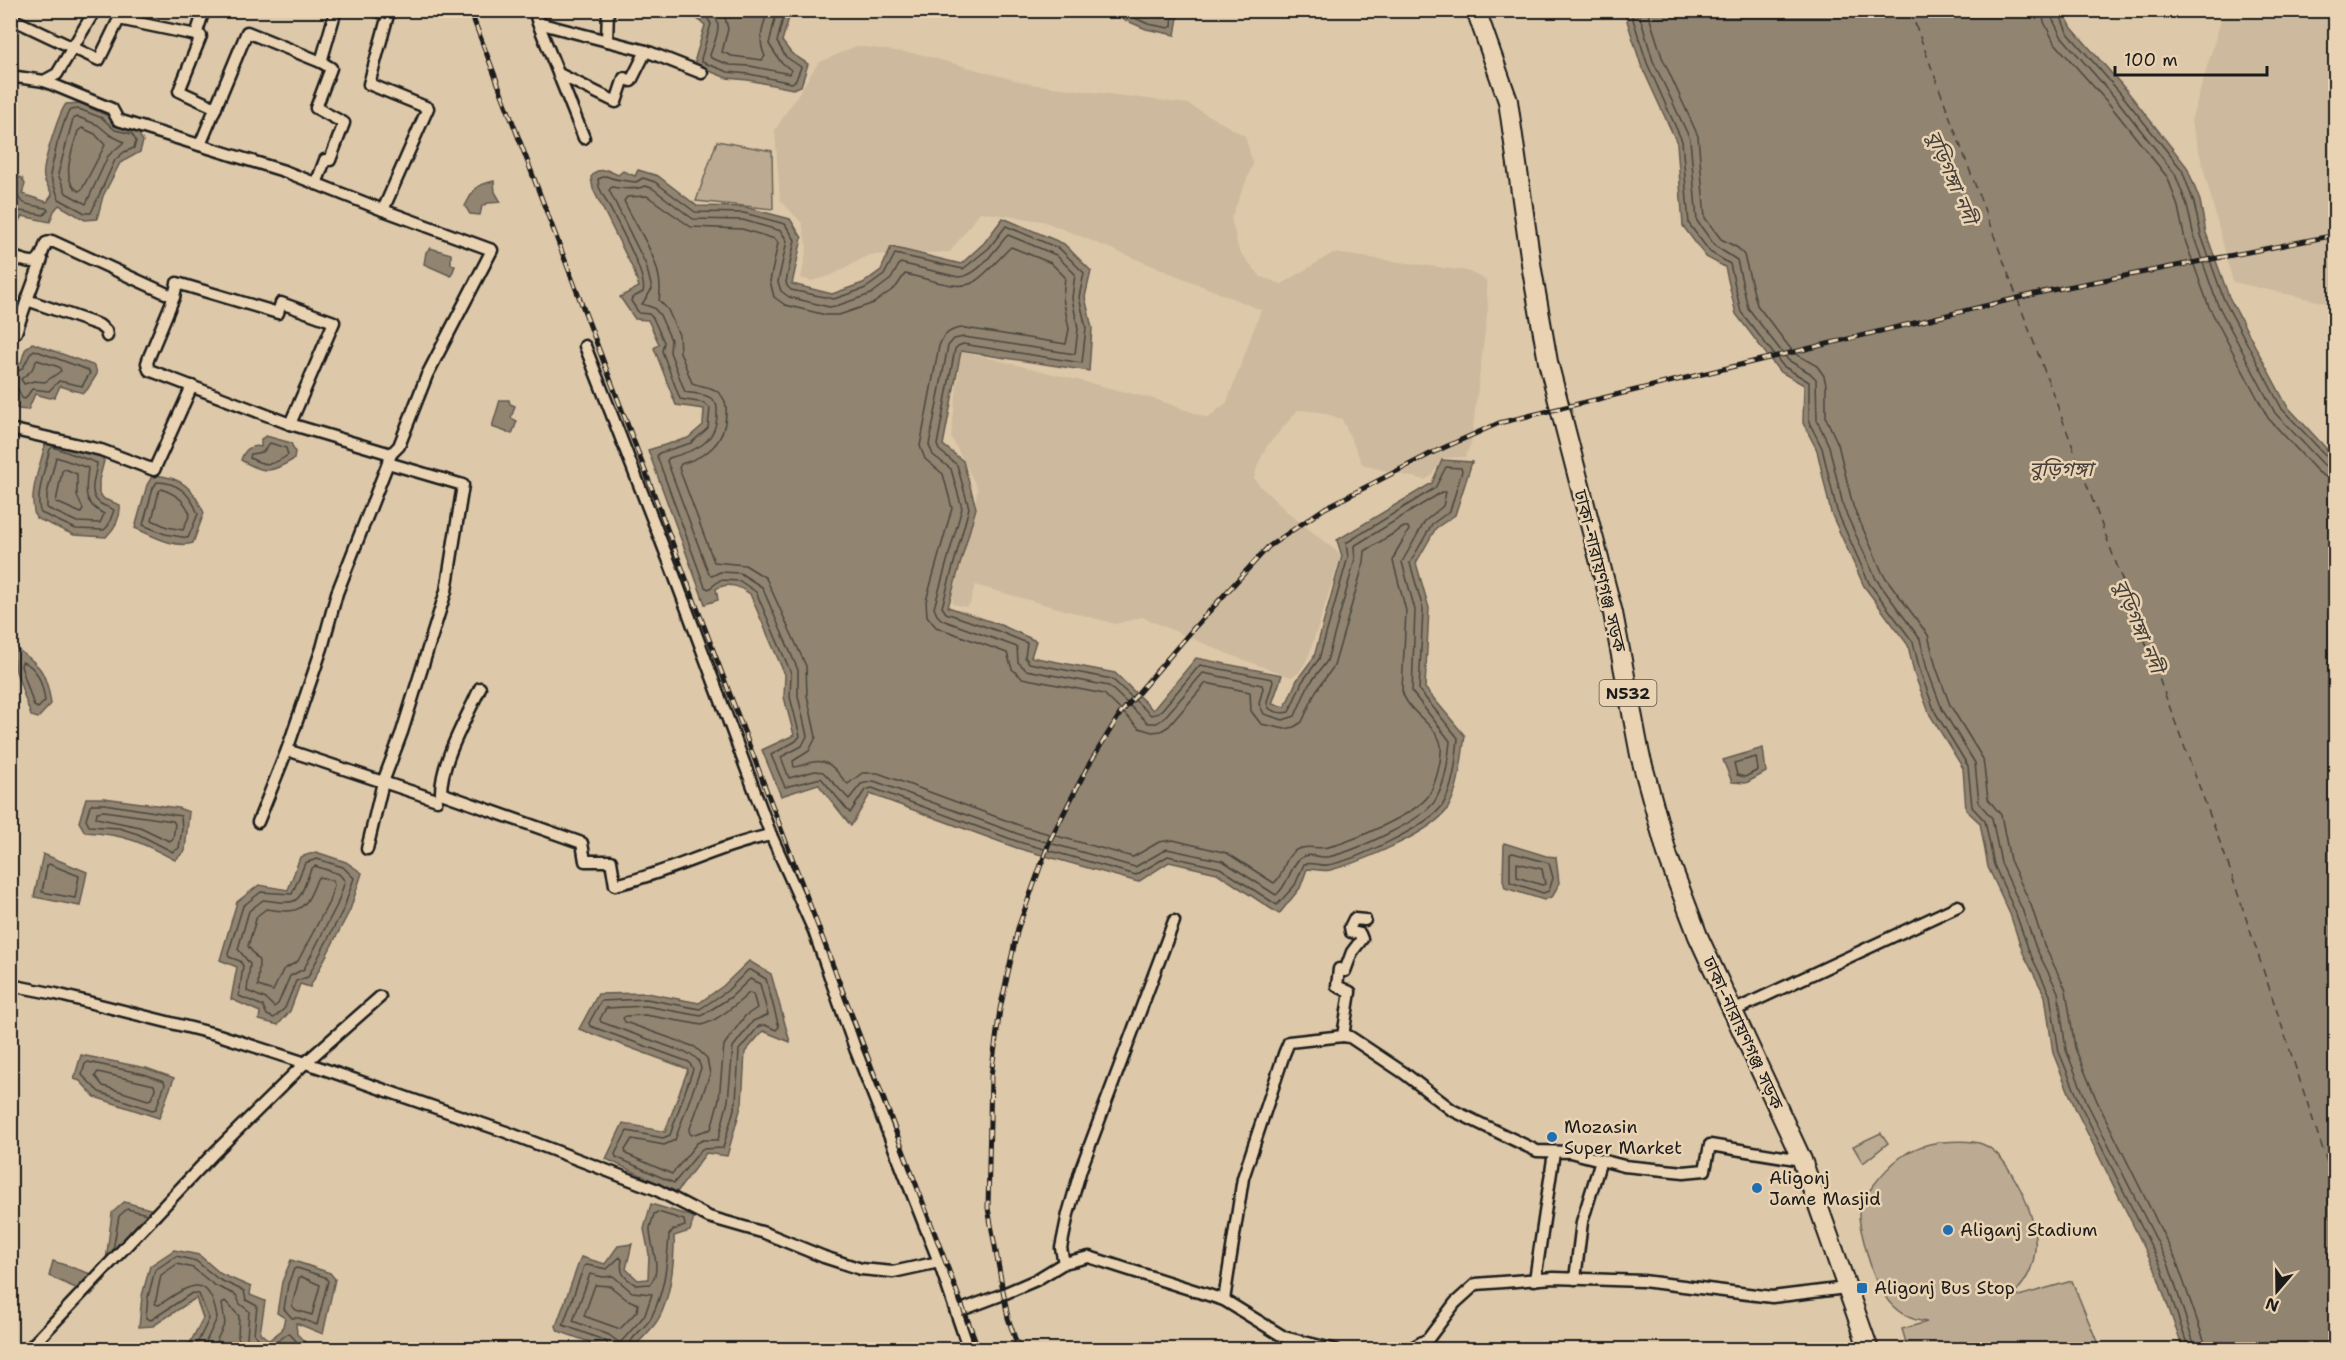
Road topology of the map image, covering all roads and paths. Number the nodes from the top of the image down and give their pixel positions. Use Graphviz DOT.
graph roads {
  1 [pos="95,10"];
  2 [pos="204,10"];
  3 [pos="336,10"];
  4 [pos="375,10"];
  5 [pos="534,10"];
  6 [pos="608,10"];
  7 [pos="1476,10"];
  8 [pos="10,18"];
  9 [pos="538,23"];
  10 [pos="196,35"];
  11 [pos="607,41"];
  12 [pos="71,47"];
  13 [pos="646,51"];
  14 [pos="321,62"];
  15 [pos="702,73"];
  16 [pos="559,74"];
  17 [pos="10,76"];
  18 [pos="44,81"];
  19 [pos="216,108"];
  20 [pos="584,138"];
  21 [pos="200,145"];
  22 [pos="316,184"];
  23 [pos="383,210"];
  24 [pos="10,256"];
  25 [pos="42,259"];
  26 [pos="174,297"];
  27 [pos="27,300"];
  28 [pos="10,330"];
  29 [pos="107,336"];
  30 [pos="585,346"];
  31 [pos="192,386"];
  32 [pos="290,424"];
  33 [pos="10,429"];
  34 [pos="389,459"];
  35 [pos="480,688"];
  36 [pos="286,750"];
  37 [pos="383,783"];
  38 [pos="437,800"];
  39 [pos="258,822"];
  40 [pos="771,834"];
  41 [pos="367,849"];
  42 [pos="1958,906"];
  43 [pos="1365,920"];
  44 [pos="1174,921"];
  45 [pos="10,985"];
  46 [pos="380,997"];
  47 [pos="1733,1011"];
  48 [pos="1343,1036"];
  49 [pos="305,1063"];
  50 [pos="1554,1152"];
  51 [pos="1601,1160"];
  52 [pos="1802,1160"];
  53 [pos="939,1262"];
  54 [pos="1064,1263"];
  55 [pos="1575,1279"];
  56 [pos="1534,1280"];
  57 [pos="1846,1287"];
  58 [pos="1224,1300"];
  59 [pos="956,1312"];
  60 [pos="28,1350"];
  61 [pos="969,1350"];
  62 [pos="1336,1350"];
  63 [pos="1408,1350"];
  64 [pos="1869,1350"];
  1 -- 12 [label="street"];
  2 -- 10 [label="street"];
  3 -- 14 [label="street"];
  4 -- 23 [label="street"];
  5 -- 9 [label="street"];
  6 -- 11 [label="street"];
  7 -- 47 [label="highway, ঢাকা-নারায়ণগঞ্জ সড়ক / N532"];
  8 -- 12 [label="street"];
  9 -- 11 [label="street"];
  9 -- 16 [label="street"];
  10 -- 12 [label="street"];
  10 -- 19 [label="street"];
  11 -- 13 [label="street"];
  12 -- 18 [label="street"];
  13 -- 15 [label="street"];
  13 -- 16 [label="street"];
  14 -- 19 [label="street"];
  14 -- 22 [label="street"];
  16 -- 20 [label="street"];
  17 -- 18 [label="street"];
  18 -- 21 [label="street"];
  19 -- 21 [label="street"];
  21 -- 22 [label="street"];
  22 -- 23 [label="street"];
  23 -- 34 [label="street"];
  24 -- 25 [label="street"];
  25 -- 26 [label="street"];
  25 -- 27 [label="street"];
  26 -- 31 [label="street"];
  26 -- 32 [label="street"];
  27 -- 28 [label="street"];
  27 -- 29 [label="street"];
  30 -- 40 [label="street"];
  31 -- 32 [label="street"];
  31 -- 33 [label="street"];
  32 -- 34 [label="street"];
  34 -- 36 [label="street"];
  34 -- 37 [label="street"];
  35 -- 40 [label="street"];
  36 -- 37 [label="street"];
  36 -- 39 [label="street"];
  37 -- 38 [label="street"];
  37 -- 41 [label="street"];
  40 -- 53 [label="street"];
  42 -- 47 [label="street"];
  43 -- 48 [label="street"];
  44 -- 54 [label="street"];
  45 -- 49 [label="street"];
  46 -- 49 [label="street"];
  47 -- 52 [label="highway, ঢাকা-নারায়ণগঞ্জ সড়ক / N532"];
  48 -- 50 [label="street"];
  48 -- 58 [label="street"];
  49 -- 53 [label="street"];
  49 -- 60 [label="street"];
  50 -- 51 [label="street"];
  50 -- 56 [label="street"];
  51 -- 52 [label="street"];
  51 -- 55 [label="street"];
  52 -- 57 [label="highway, ঢাকা-নারায়ণগঞ্জ সড়ক / N532"];
  53 -- 59 [label="street"];
  54 -- 58 [label="street"];
  54 -- 59 [label="street"];
  55 -- 56 [label="street"];
  55 -- 57 [label="street"];
  56 -- 63 [label="street"];
  57 -- 64 [label="highway, ঢাকা-নারায়ণগঞ্জ সড়ক / N532"];
  58 -- 62 [label="street"];
  59 -- 61 [label="street"];
}
